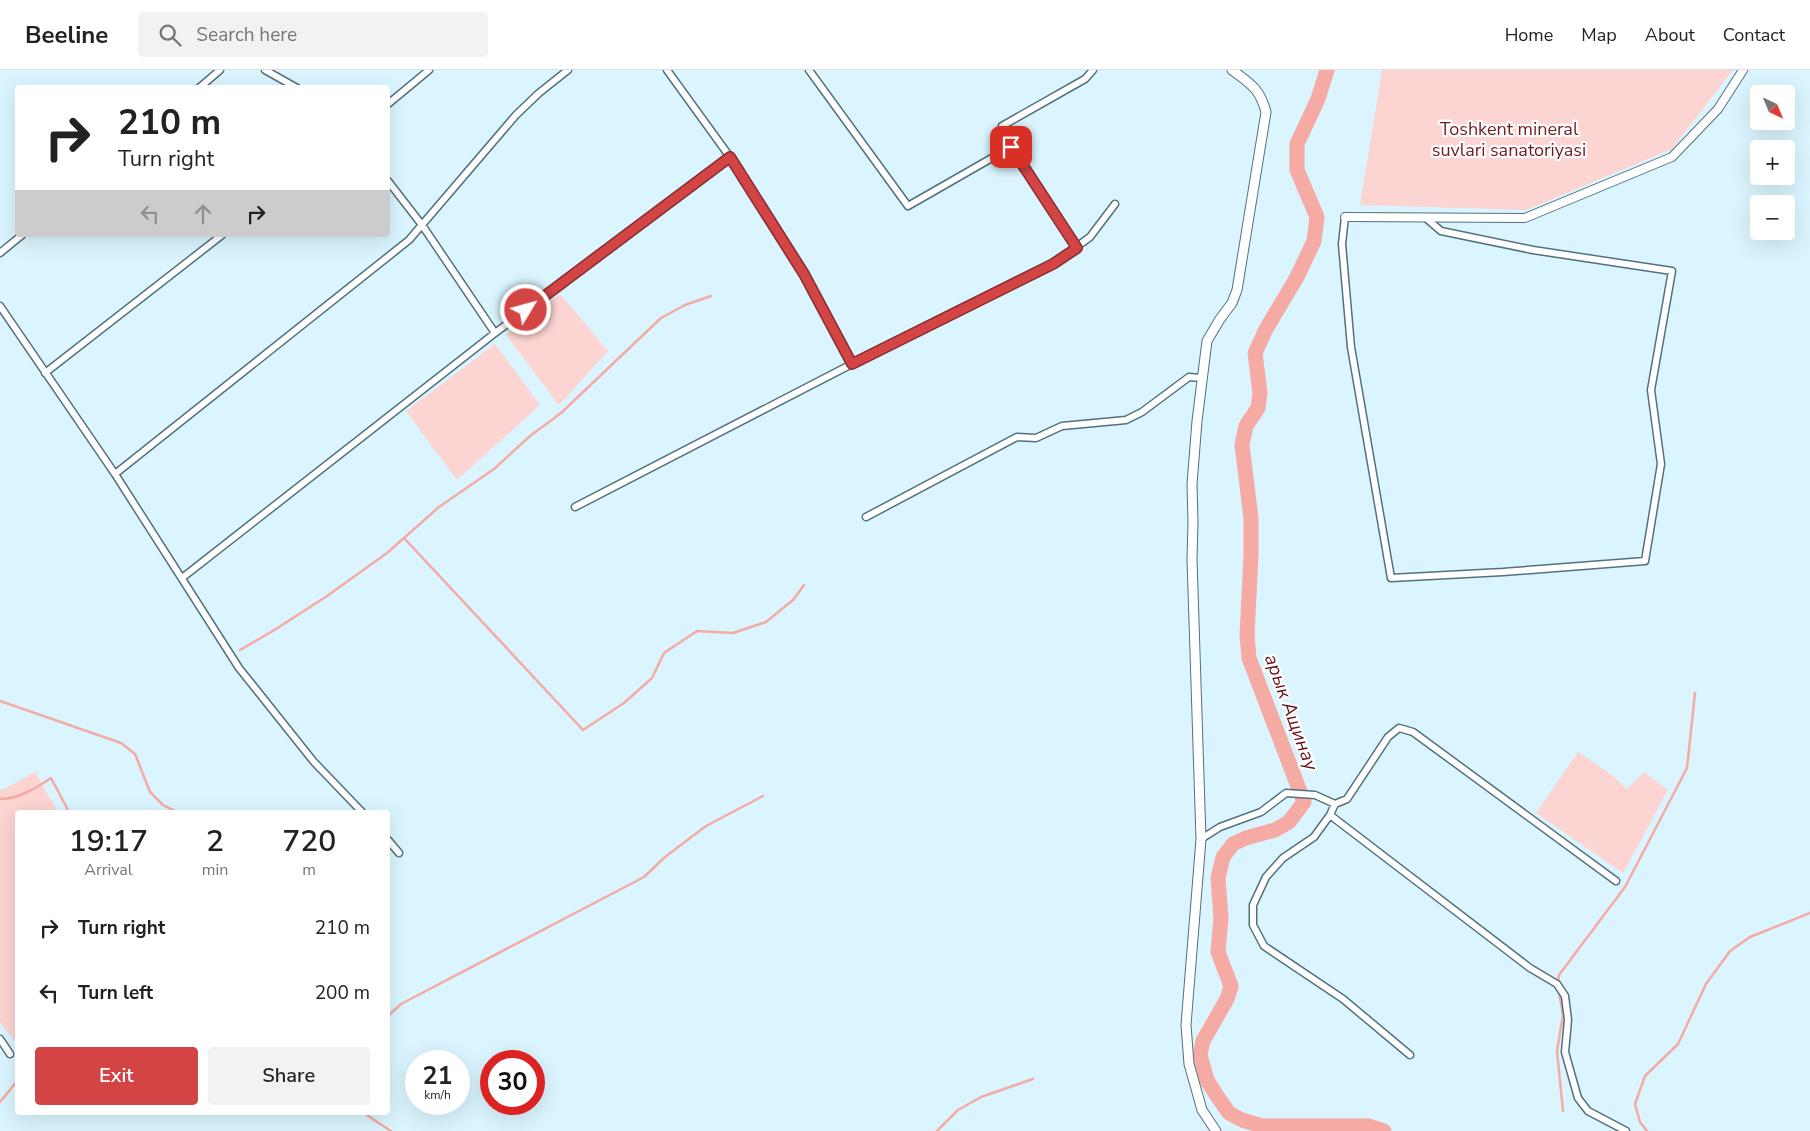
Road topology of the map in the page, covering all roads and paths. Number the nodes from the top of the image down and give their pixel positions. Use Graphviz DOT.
graph roads {
  1 [pos="220,70"];
  2 [pos="265,70"];
  3 [pos="429,70"];
  4 [pos="568,70"];
  5 [pos="667,70"];
  6 [pos="809,70"];
  7 [pos="1093,70"];
  8 [pos="1232,70"];
  9 [pos="1743,70"];
  10 [pos="202,85"];
  11 [pos="292,85"];
  12 [pos="390,102"];
  13 [pos="1011,147"];
  14 [pos="730,157"];
  15 [pos="390,184"];
  16 [pos="1116,204"];
  17 [pos="1345,217"];
  18 [pos="1426,218"];
  19 [pos="422,225"];
  20 [pos="20,237"];
  21 [pos="219,237"];
  22 [pos="1077,248"];
  23 [pos="0,253"];
  24 [pos="0,306"];
  25 [pos="495,333"];
  26 [pos="852,364"];
  27 [pos="46,373"];
  28 [pos="1202,378"];
  29 [pos="115,474"];
  30 [pos="575,507"];
  31 [pos="866,517"];
  32 [pos="182,578"];
  33 [pos="1335,804"];
  34 [pos="360,810"];
  35 [pos="1330,815"];
  36 [pos="1201,839"];
  37 [pos="390,842"];
  38 [pos="399,853"];
  39 [pos="1616,881"];
  40 [pos="0,1039"];
  41 [pos="10,1054"];
  42 [pos="1410,1055"];
  43 [pos="1216,1131"];
  44 [pos="1626,1131"];
  1 -- 10 [label="street"];
  2 -- 11 [label="street"];
  3 -- 12 [label="street"];
  4 -- 19 [label="street"];
  5 -- 14 [label="street"];
  6 -- 13 [label="street"];
  7 -- 13 [label="street"];
  8 -- 28 [label="main road"];
  9 -- 18 [label="street"];
  13 -- 22 [label="street"];
  14 -- 25 [label="street"];
  14 -- 26 [label="street"];
  15 -- 19 [label="street"];
  16 -- 22 [label="street"];
  17 -- 18 [label="street"];
  17 -- 18 [label="street"];
  19 -- 25 [label="street"];
  19 -- 29 [label="street"];
  20 -- 23 [label="street"];
  21 -- 27 [label="street"];
  22 -- 26 [label="street"];
  24 -- 27 [label="street"];
  25 -- 32 [label="street"];
  26 -- 30 [label="street"];
  27 -- 29 [label="street"];
  28 -- 31 [label="street"];
  28 -- 36 [label="main road"];
  29 -- 32 [label="street"];
  32 -- 34 [label="street"];
  33 -- 35 [label="street"];
  33 -- 36 [label="street"];
  33 -- 39 [label="street"];
  35 -- 42 [label="street"];
  35 -- 44 [label="street"];
  36 -- 43 [label="main road"];
  37 -- 38 [label="street"];
  40 -- 41 [label="street"];
}
